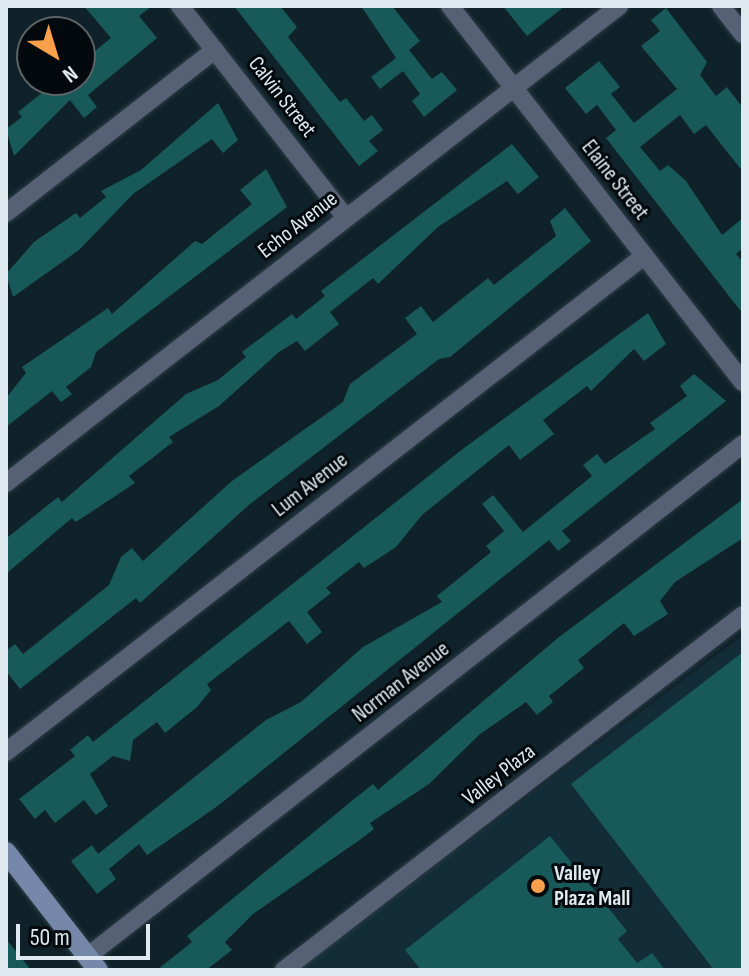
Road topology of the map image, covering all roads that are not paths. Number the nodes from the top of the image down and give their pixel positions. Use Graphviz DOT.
graph roads {
  1 [pos="180,6"];
  2 [pos="450,6"];
  3 [pos="619,6"];
  4 [pos="721,6"];
  5 [pos="743,34"];
  6 [pos="215,50"];
  7 [pos="514,88"];
  8 [pos="6,213"];
  9 [pos="346,218"];
  10 [pos="644,256"];
  11 [pos="743,383"];
  12 [pos="743,444"];
  13 [pos="6,483"];
  14 [pos="743,615"];
  15 [pos="6,752"];
  16 [pos="6,852"];
  17 [pos="93,963"];
  18 [pos="284,970"];
  1 -- 6 [label="street, Calvin Street"];
  2 -- 7 [label="street, Elaine Street"];
  3 -- 7 [label="street, Echo Avenue"];
  4 -- 5 [label="street"];
  6 -- 8 [label="street"];
  6 -- 9 [label="street, Calvin Street"];
  7 -- 9 [label="street, Echo Avenue"];
  7 -- 10 [label="street, Elaine Street"];
  9 -- 13 [label="street, Echo Avenue"];
  10 -- 11 [label="street, Elaine Street"];
  10 -- 15 [label="street, Lum Avenue"];
  12 -- 17 [label="street, Norman Avenue"];
  14 -- 18 [label="street, Valley Plaza"];
  16 -- 17 [label="street"];
}
